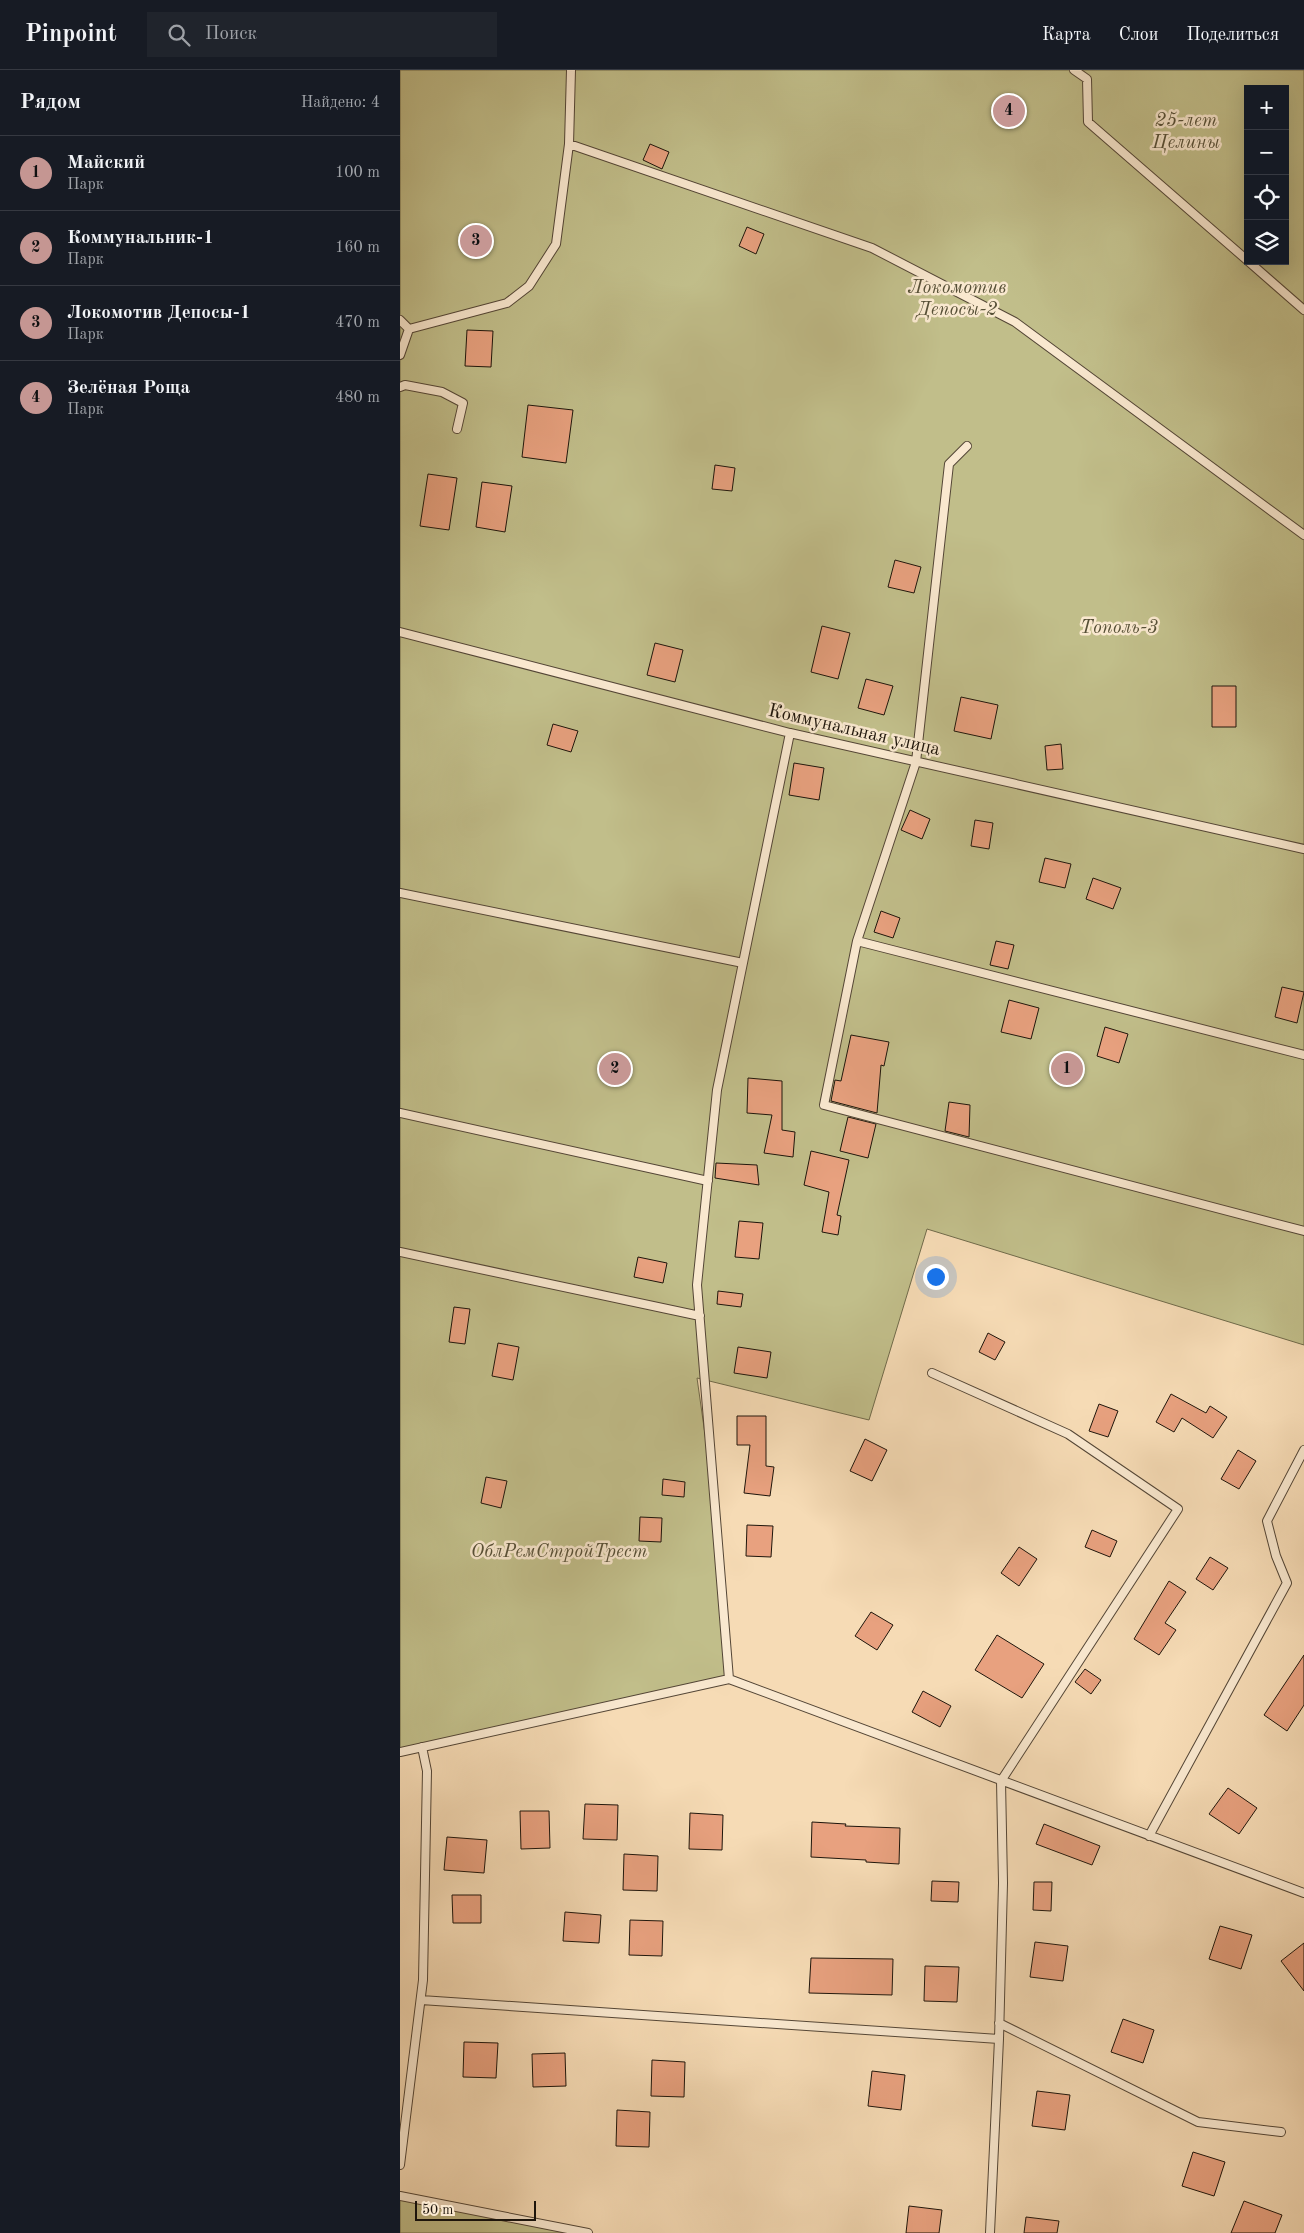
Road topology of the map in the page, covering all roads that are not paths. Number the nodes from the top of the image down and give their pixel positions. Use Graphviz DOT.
graph roads {
  1 [pos="571,70"];
  2 [pos="1074,70"];
  3 [pos="569,144"];
  4 [pos="1244,258"];
  5 [pos="1253,265"];
  6 [pos="1304,310"];
  7 [pos="400,320"];
  8 [pos="409,329"];
  9 [pos="400,356"];
  10 [pos="400,387"];
  11 [pos="457,429"];
  12 [pos="967,446"];
  13 [pos="1304,535"];
  14 [pos="400,632"];
  15 [pos="790,733"];
  16 [pos="916,762"];
  17 [pos="1304,849"];
  18 [pos="400,893"];
  19 [pos="857,941"];
  20 [pos="743,963"];
  21 [pos="1304,1055"];
  22 [pos="400,1113"];
  23 [pos="708,1180"];
  24 [pos="1304,1231"];
  25 [pos="400,1252"];
  26 [pos="700,1316"];
  27 [pos="932,1373"];
  28 [pos="1304,1450"];
  29 [pos="729,1680"];
  30 [pos="422,1747"];
  31 [pos="400,1752"];
  32 [pos="1001,1781"];
  33 [pos="1149,1836"];
  34 [pos="1304,1893"];
  35 [pos="421,2000"];
  36 [pos="999,2023"];
  37 [pos="999,2039"];
  38 [pos="1281,2132"];
  39 [pos="400,2165"];
  40 [pos="400,2196"];
  41 [pos="588,2233"];
  42 [pos="990,2233"];
  1 -- 3 [label="lane"];
  2 -- 4 [label="lane"];
  3 -- 8 [label="lane"];
  3 -- 13 [label="lane"];
  5 -- 6 [label="lane"];
  7 -- 8 [label="lane"];
  8 -- 9 [label="lane"];
  10 -- 11 [label="lane"];
  12 -- 16 [label="lane"];
  14 -- 15 [label="lane, Коммунальная улица"];
  15 -- 16 [label="lane, Коммунальная улица"];
  15 -- 20 [label="lane"];
  16 -- 17 [label="lane, Коммунальная улица"];
  16 -- 19 [label="lane"];
  18 -- 20 [label="lane"];
  19 -- 21 [label="lane"];
  19 -- 24 [label="lane"];
  20 -- 23 [label="lane"];
  22 -- 23 [label="lane"];
  23 -- 26 [label="lane"];
  25 -- 26 [label="lane"];
  26 -- 29 [label="lane"];
  27 -- 32 [label="lane"];
  28 -- 33 [label="lane"];
  29 -- 30 [label="lane"];
  29 -- 32 [label="lane"];
  30 -- 31 [label="lane"];
  30 -- 35 [label="lane"];
  32 -- 33 [label="lane"];
  32 -- 36 [label="lane"];
  33 -- 34 [label="lane"];
  35 -- 37 [label="lane"];
  35 -- 39 [label="lane"];
  36 -- 37 [label="lane"];
  36 -- 38 [label="lane"];
  37 -- 42 [label="lane"];
  40 -- 41 [label="lane"];
}
